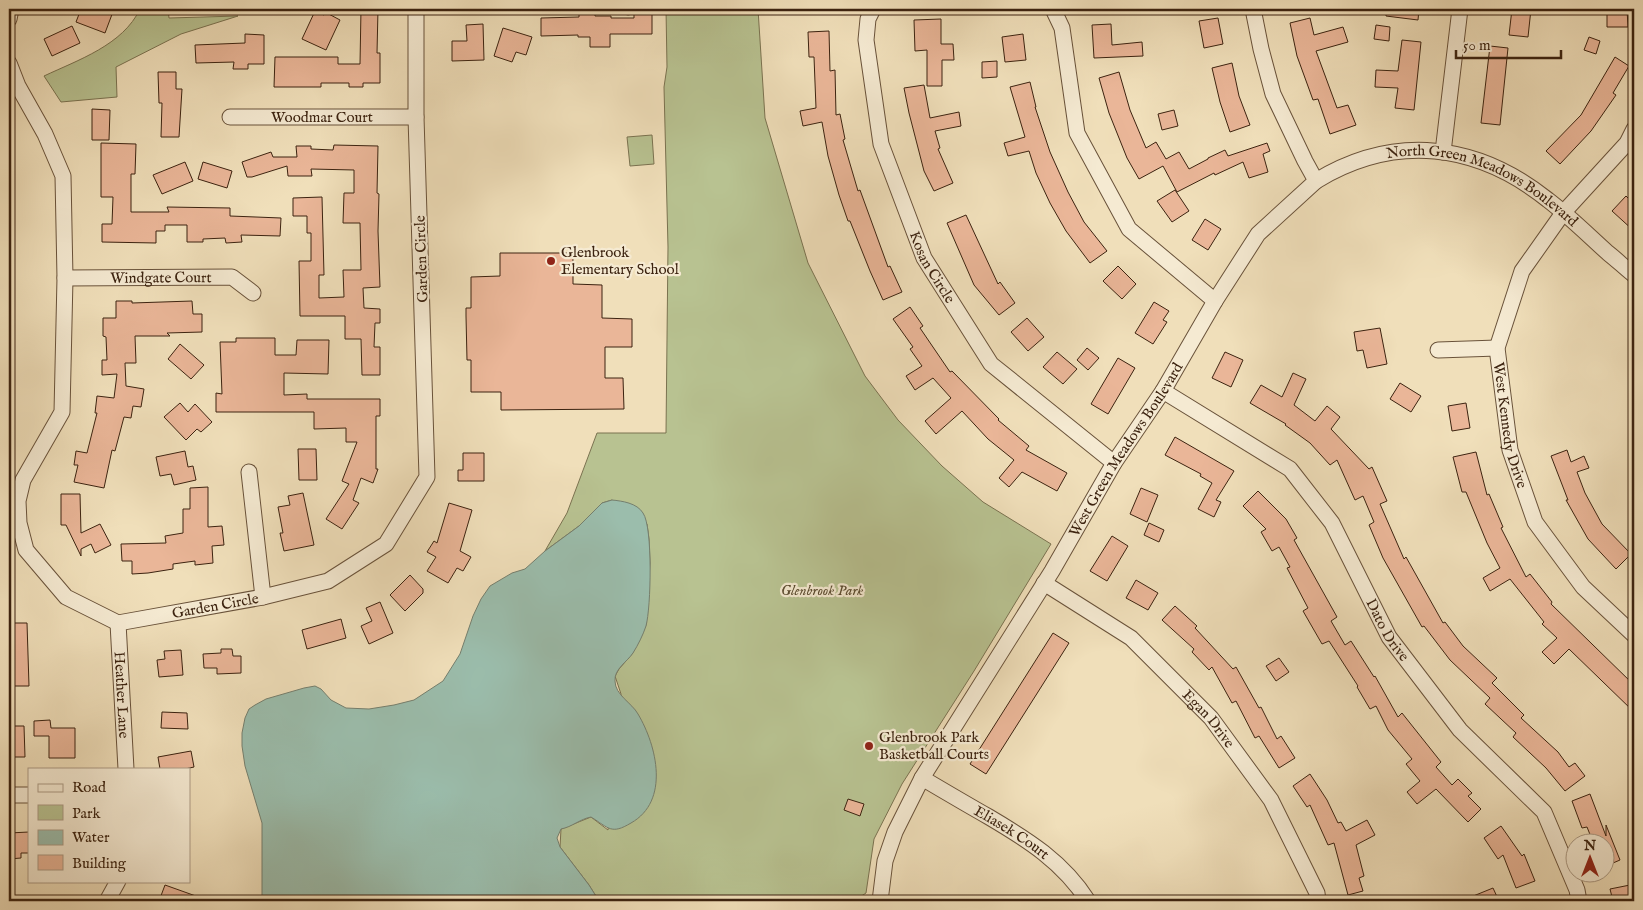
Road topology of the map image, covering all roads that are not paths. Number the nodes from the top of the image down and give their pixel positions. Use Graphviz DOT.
graph roads {
  1 [pos="11,9"];
  2 [pos="416,9"];
  3 [pos="873,9"];
  4 [pos="1053,9"];
  5 [pos="1253,9"];
  6 [pos="1460,9"];
  7 [pos="9,19"];
  8 [pos="9,63"];
  9 [pos="230,117"];
  10 [pos="416,117"];
  11 [pos="1634,129"];
  12 [pos="1443,152"];
  13 [pos="1316,181"];
  14 [pos="1563,213"];
  15 [pos="1634,275"];
  16 [pos="65,278"];
  17 [pos="253,293"];
  18 [pos="1215,301"];
  19 [pos="1497,348"];
  20 [pos="1438,350"];
  21 [pos="1163,391"];
  22 [pos="1114,463"];
  23 [pos="249,472"];
  24 [pos="1044,583"];
  25 [pos="263,597"];
  26 [pos="118,623"];
  27 [pos="1634,635"];
  28 [pos="126,768"];
  29 [pos="922,778"];
  30 [pos="9,795"];
  31 [pos="28,795"];
  32 [pos="117,882"];
  33 [pos="107,901"];
  34 [pos="880,901"];
  35 [pos="1088,901"];
  36 [pos="1318,901"];
  37 [pos="1579,901"];
  1 -- 7 [label="street"];
  2 -- 10 [label="street, Garden Circle"];
  3 -- 22 [label="street, Kosan Circle"];
  4 -- 18 [label="street"];
  5 -- 13 [label="street"];
  6 -- 12 [label="street"];
  8 -- 16 [label="street"];
  9 -- 10 [label="street, Woodmar Court"];
  10 -- 25 [label="street, Garden Circle"];
  11 -- 14 [label="street, West Kennedy Drive"];
  12 -- 13 [label="street, North Green Meadows Boulevard"];
  12 -- 14 [label="street, North Green Meadows Boulevard"];
  13 -- 18 [label="street, West Green Meadows Boulevard"];
  14 -- 15 [label="street, North Green Meadows Boulevard"];
  14 -- 19 [label="street, West Kennedy Drive"];
  16 -- 17 [label="street, Windgate Court"];
  16 -- 26 [label="street"];
  18 -- 21 [label="street, West Green Meadows Boulevard"];
  19 -- 20 [label="street"];
  19 -- 27 [label="street, West Kennedy Drive"];
  21 -- 22 [label="street, West Green Meadows Boulevard"];
  21 -- 37 [label="street, Dato Drive"];
  22 -- 24 [label="street, West Green Meadows Boulevard"];
  23 -- 25 [label="street"];
  24 -- 29 [label="street, West Green Meadows Boulevard"];
  24 -- 36 [label="street, Egan Drive"];
  25 -- 26 [label="street, Garden Circle"];
  26 -- 28 [label="street, Heather Lane"];
  29 -- 34 [label="street, West Green Meadows Boulevard"];
  29 -- 35 [label="street, Eliasek Court"];
  30 -- 31 [label="street"];
  32 -- 33 [label="street"];
}
